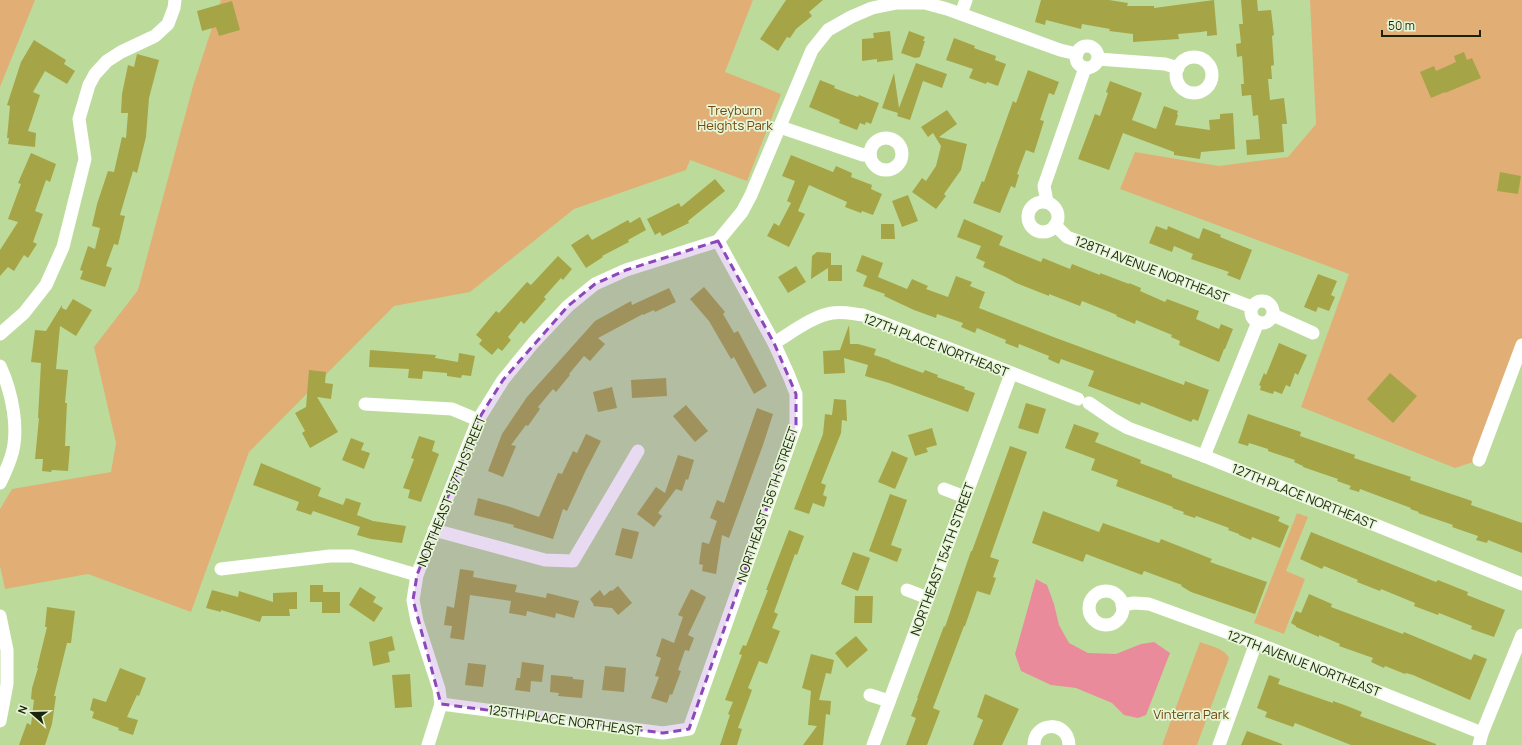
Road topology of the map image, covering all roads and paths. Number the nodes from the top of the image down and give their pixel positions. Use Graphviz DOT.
graph roads {
  1 [pos="175,0"];
  2 [pos="966,0"];
  3 [pos="930,2"];
  4 [pos="961,14"];
  5 [pos="1077,54"];
  6 [pos="1098,59"];
  7 [pos="1085,68"];
  8 [pos="1178,68"];
  9 [pos="780,127"];
  10 [pos="870,154"];
  11 [pos="1047,202"];
  12 [pos="1055,225"];
  13 [pos="718,241"];
  14 [pos="1252,307"];
  15 [pos="1273,315"];
  16 [pos="1258,322"];
  17 [pos="1313,333"];
  18 [pos="0,334"];
  19 [pos="774,343"];
  20 [pos="1522,345"];
  21 [pos="0,366"];
  22 [pos="1011,374"];
  23 [pos="365,404"];
  24 [pos="478,420"];
  25 [pos="638,451"];
  26 [pos="1204,456"];
  27 [pos="1479,460"];
  28 [pos="0,483"];
  29 [pos="944,489"];
  30 [pos="965,497"];
  31 [pos="434,530"];
  32 [pos="220,569"];
  33 [pos="418,575"];
  34 [pos="1522,584"];
  35 [pos="907,590"];
  36 [pos="928,598"];
  37 [pos="1122,605"];
  38 [pos="0,616"];
  39 [pos="1522,635"];
  40 [pos="1256,643"];
  41 [pos="870,695"];
  42 [pos="889,701"];
  43 [pos="441,704"];
  44 [pos="0,721"];
  45 [pos="689,729"];
  46 [pos="1481,739"];
  47 [pos="428,745"];
  48 [pos="873,745"];
  49 [pos="1034,745"];
  50 [pos="1069,745"];
  51 [pos="1219,745"];
  1 -- 18 [label="street"];
  2 -- 4 [label="street"];
  3 -- 4 [label="street"];
  3 -- 9 [label="street"];
  4 -- 5 [label="street"];
  5 -- 6 [label="street"];
  5 -- 7 [label="street"];
  6 -- 7 [label="street"];
  6 -- 8 [label="street"];
  7 -- 11 [label="street"];
  9 -- 10 [label="street"];
  9 -- 13 [label="street"];
  11 -- 12 [label="street"];
  11 -- 12 [label="street"];
  12 -- 14 [label="street, 128TH AVENUE NORTHEAST"];
  13 -- 19 [label="street, NORTHEAST 156TH STREET"];
  13 -- 24 [label="street, NORTHEAST 157TH STREET"];
  14 -- 15 [label="street"];
  14 -- 16 [label="street"];
  15 -- 16 [label="street"];
  15 -- 17 [label="street"];
  16 -- 26 [label="street"];
  19 -- 22 [label="street, 127TH PLACE NORTHEAST"];
  19 -- 45 [label="street, NORTHEAST 156TH STREET"];
  20 -- 27 [label="street"];
  21 -- 28 [label="street"];
  22 -- 26 [label="street, 127TH PLACE NORTHEAST"];
  22 -- 30 [label="street, NORTHEAST 154TH STREET"];
  23 -- 24 [label="street"];
  24 -- 31 [label="street, NORTHEAST 157TH STREET"];
  25 -- 31 [label="street"];
  26 -- 34 [label="street, 127TH PLACE NORTHEAST"];
  29 -- 30 [label="street"];
  30 -- 36 [label="street, NORTHEAST 154TH STREET"];
  31 -- 33 [label="street, NORTHEAST 157TH STREET"];
  32 -- 33 [label="street"];
  33 -- 43 [label="street, NORTHEAST 157TH STREET"];
  35 -- 36 [label="street"];
  36 -- 42 [label="street, NORTHEAST 154TH STREET"];
  37 -- 40 [label="street, 127TH AVENUE NORTHEAST"];
  38 -- 44 [label="street"];
  39 -- 46 [label="street"];
  40 -- 46 [label="street, 127TH AVENUE NORTHEAST"];
  40 -- 51 [label="street"];
  41 -- 42 [label="street"];
  42 -- 48 [label="street, NORTHEAST 154TH STREET"];
  43 -- 45 [label="street, 125TH PLACE NORTHEAST"];
  43 -- 47 [label="street, NORTHEAST 157TH STREET"];
  49 -- 50 [label="street"];
}
